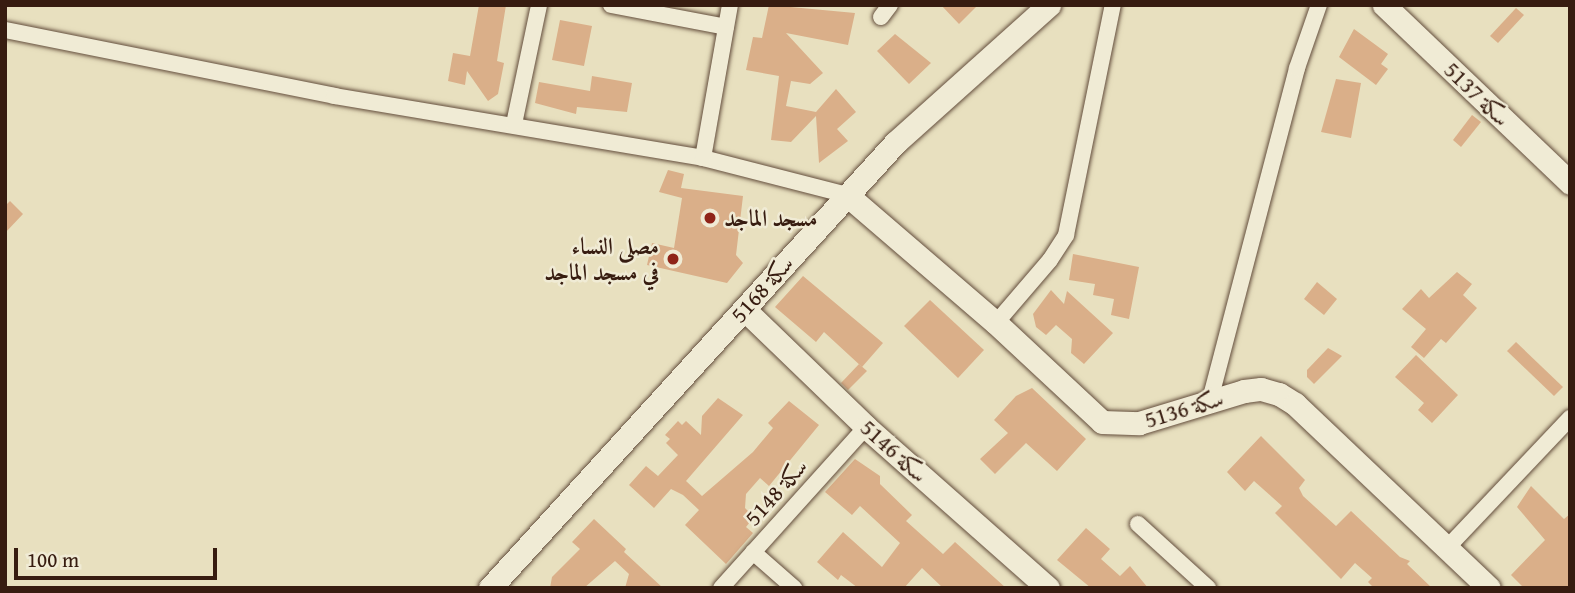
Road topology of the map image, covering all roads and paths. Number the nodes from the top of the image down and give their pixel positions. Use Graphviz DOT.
graph roads {
  1 [pos="539,5"];
  2 [pos="611,5"];
  3 [pos="730,5"];
  4 [pos="1049,5"];
  5 [pos="1113,5"];
  6 [pos="1319,5"];
  7 [pos="1384,5"];
  8 [pos="726,27"];
  9 [pos="5,30"];
  10 [pos="514,124"];
  11 [pos="703,158"];
  12 [pos="1570,183"];
  13 [pos="847,195"];
  14 [pos="744,309"];
  15 [pos="996,323"];
  16 [pos="1210,400"];
  17 [pos="1570,418"];
  18 [pos="866,426"];
  19 [pos="1138,524"];
  20 [pos="1447,548"];
  21 [pos="753,552"];
  22 [pos="490,588"];
  23 [pos="721,588"];
  24 [pos="794,588"];
  25 [pos="1048,588"];
  26 [pos="1208,588"];
  27 [pos="1489,588"];
  1 -- 10 [label="street"];
  2 -- 8 [label="street"];
  3 -- 8 [label="street"];
  4 -- 13 [label="street, سكة 5168"];
  5 -- 15 [label="street"];
  6 -- 16 [label="street"];
  7 -- 12 [label="street, سكة 5137"];
  8 -- 11 [label="street"];
  9 -- 10 [label="street"];
  10 -- 11 [label="street"];
  11 -- 13 [label="street"];
  13 -- 14 [label="street, سكة 5168"];
  13 -- 15 [label="street, سكة 5136"];
  14 -- 18 [label="street, سكة 5146"];
  14 -- 22 [label="street, سكة 5168"];
  15 -- 16 [label="street, سكة 5136"];
  16 -- 20 [label="street, سكة 5136"];
  17 -- 20 [label="street"];
  18 -- 21 [label="street, سكة 5148"];
  18 -- 25 [label="street, سكة 5146"];
  19 -- 26 [label="street"];
  20 -- 27 [label="street, سكة 5136"];
  21 -- 23 [label="street, سكة 5148"];
  21 -- 24 [label="street"];
}
